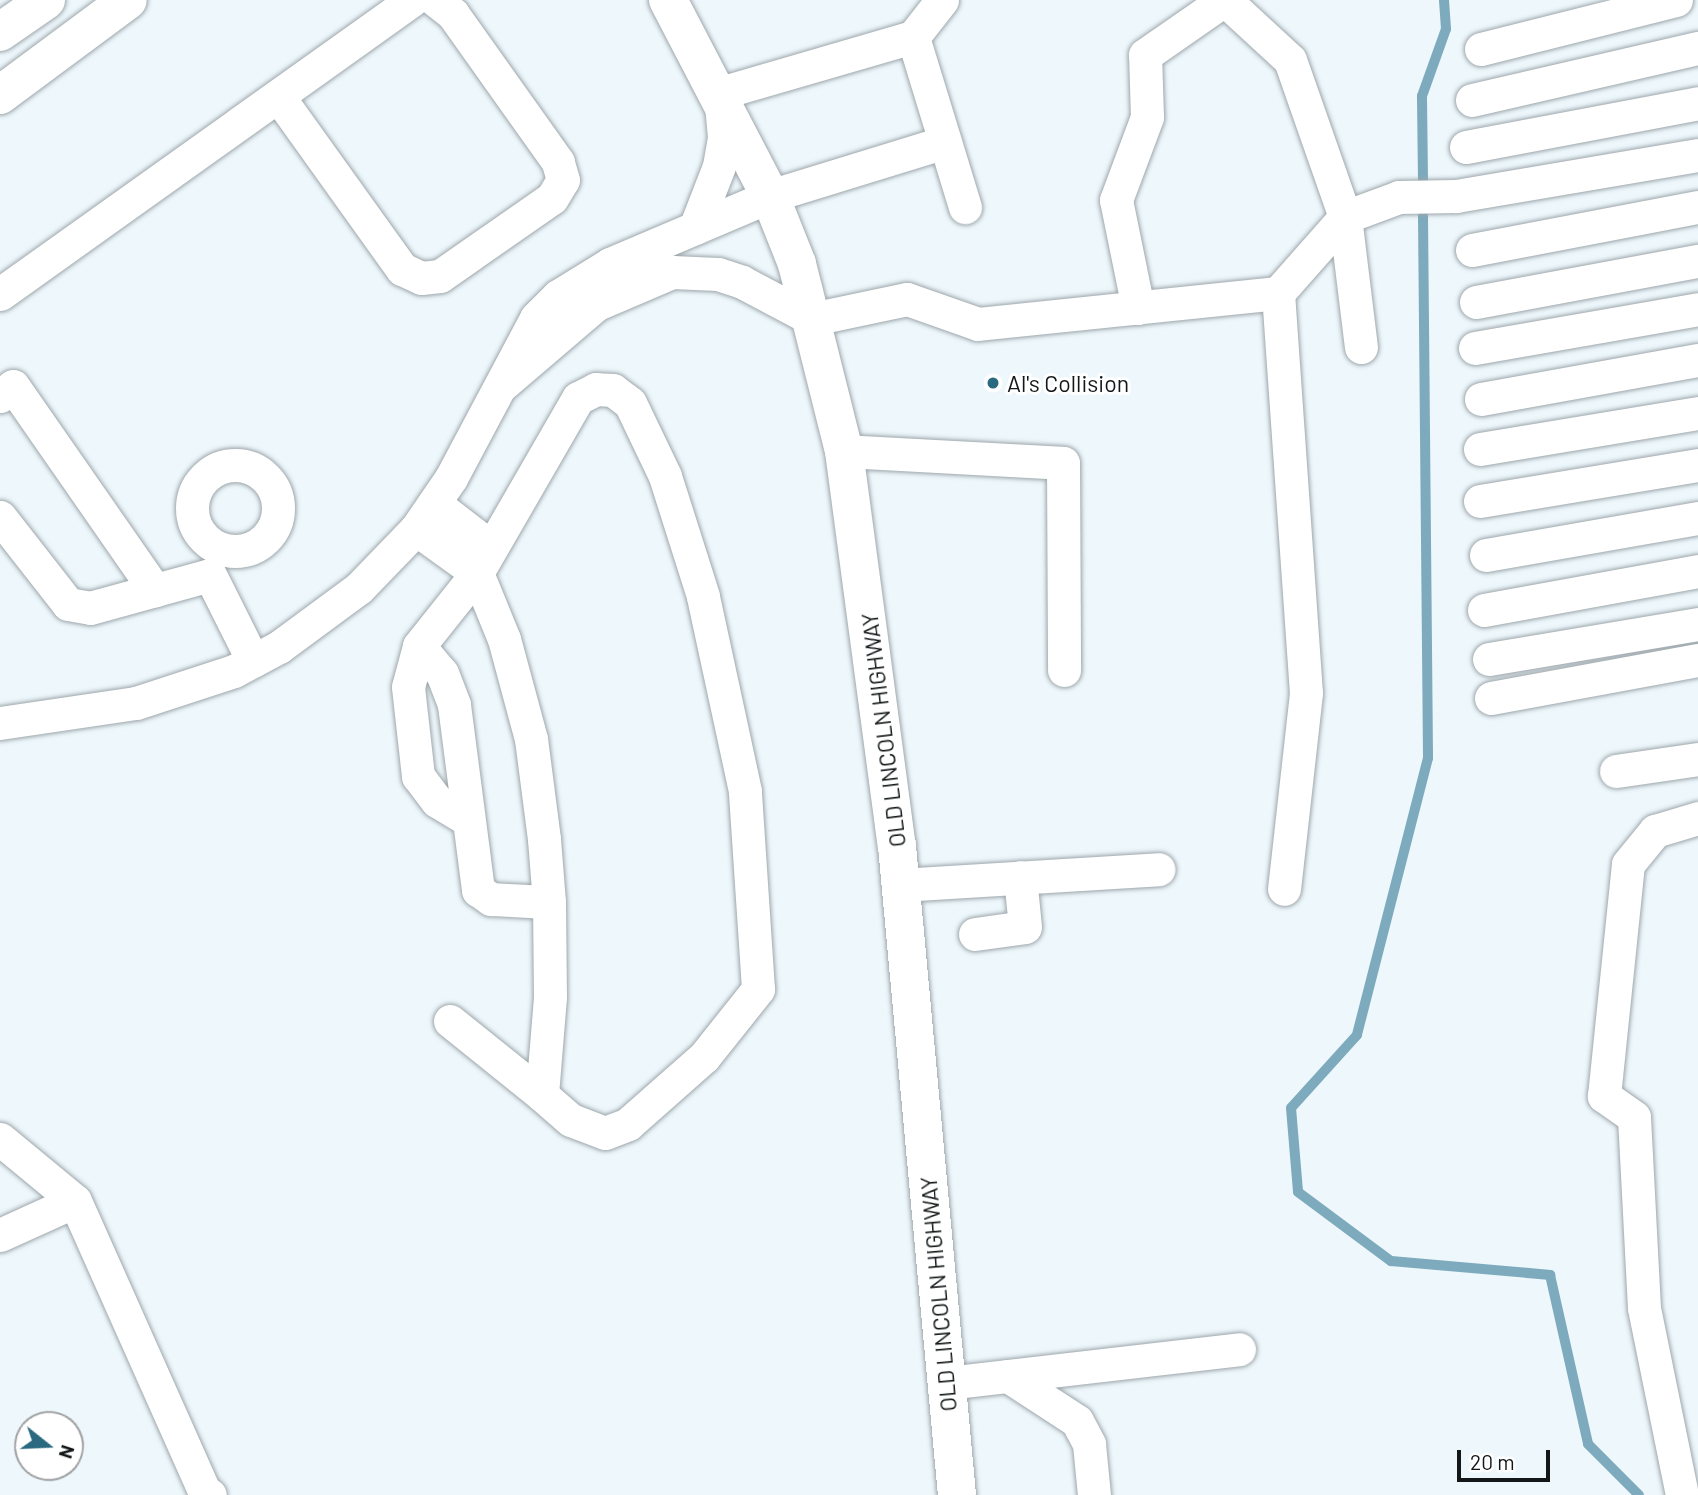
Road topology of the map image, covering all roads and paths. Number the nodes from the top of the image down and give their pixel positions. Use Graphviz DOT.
graph roads {
  1 [pos="46,0"];
  2 [pos="128,0"];
  3 [pos="412,0"];
  4 [pos="435,0"];
  5 [pos="668,0"];
  6 [pos="942,0"];
  7 [pos="1225,0"];
  8 [pos="1676,0"];
  9 [pos="0,32"];
  10 [pos="913,37"];
  11 [pos="1698,48"];
  12 [pos="1481,49"];
  13 [pos="720,93"];
  14 [pos="0,95"];
  15 [pos="278,96"];
  16 [pos="1472,100"];
  17 [pos="1698,103"];
  18 [pos="945,142"];
  19 [pos="1465,147"];
  20 [pos="1698,155"];
  21 [pos="770,196"];
  22 [pos="965,207"];
  23 [pos="1698,207"];
  24 [pos="1345,217"];
  25 [pos="695,228"];
  26 [pos="1472,250"];
  27 [pos="1698,261"];
  28 [pos="1278,293"];
  29 [pos="0,294"];
  30 [pos="1476,303"];
  31 [pos="1138,308"];
  32 [pos="1698,309"];
  33 [pos="813,319"];
  34 [pos="1361,347"];
  35 [pos="1475,348"];
  36 [pos="1698,360"];
  37 [pos="4,384"];
  38 [pos="502,385"];
  39 [pos="1481,399"];
  40 [pos="1698,413"];
  41 [pos="1480,449"];
  42 [pos="844,451"];
  43 [pos="1698,465"];
  44 [pos="1480,501"];
  45 [pos="425,516"];
  46 [pos="0,517"];
  47 [pos="1698,519"];
  48 [pos="1486,555"];
  49 [pos="484,560"];
  50 [pos="1698,571"];
  51 [pos="155,590"];
  52 [pos="1484,610"];
  53 [pos="1698,624"];
  54 [pos="419,646"];
  55 [pos="1489,659"];
  56 [pos="1698,660"];
  57 [pos="253,661"];
  58 [pos="1064,670"];
  59 [pos="1491,698"];
  60 [pos="0,723"];
  61 [pos="1698,759"];
  62 [pos="1616,771"];
  63 [pos="1698,818"];
  64 [pos="467,819"];
  65 [pos="1159,869"];
  66 [pos="1020,877"];
  67 [pos="900,885"];
  68 [pos="1284,889"];
  69 [pos="549,902"];
  70 [pos="975,934"];
  71 [pos="450,1021"];
  72 [pos="542,1095"];
  73 [pos="0,1139"];
  74 [pos="75,1201"];
  75 [pos="0,1235"];
  76 [pos="1239,1349"];
  77 [pos="1008,1376"];
  78 [pos="947,1383"];
  79 [pos="205,1494"];
  80 [pos="957,1495"];
  81 [pos="1094,1495"];
  82 [pos="1682,1495"];
  1 -- 9 [label="main road"];
  2 -- 14 [label="main road"];
  3 -- 15 [label="lane"];
  4 -- 15 [label="lane"];
  5 -- 13 [label="main road, OLD LINCOLN HIGHWAY"];
  6 -- 10 [label="lane"];
  7 -- 24 [label="lane"];
  7 -- 31 [label="lane"];
  8 -- 12 [label="lane"];
  10 -- 13 [label="lane"];
  10 -- 18 [label="lane"];
  11 -- 16 [label="lane"];
  13 -- 21 [label="main road, OLD LINCOLN HIGHWAY"];
  13 -- 25 [label="lane"];
  15 -- 29 [label="lane"];
  17 -- 19 [label="lane"];
  18 -- 21 [label="lane"];
  18 -- 22 [label="lane"];
  20 -- 24 [label="lane"];
  21 -- 25 [label="lane"];
  21 -- 33 [label="main road, OLD LINCOLN HIGHWAY"];
  23 -- 26 [label="lane"];
  24 -- 28 [label="lane"];
  24 -- 34 [label="lane"];
  25 -- 38 [label="lane"];
  27 -- 30 [label="lane"];
  28 -- 31 [label="lane"];
  28 -- 68 [label="lane"];
  31 -- 33 [label="lane"];
  32 -- 35 [label="lane"];
  33 -- 38 [label="lane"];
  33 -- 42 [label="main road, OLD LINCOLN HIGHWAY"];
  36 -- 39 [label="lane"];
  37 -- 51 [label="lane"];
  38 -- 45 [label="lane"];
  40 -- 41 [label="lane"];
  42 -- 58 [label="lane"];
  42 -- 67 [label="main road, OLD LINCOLN HIGHWAY"];
  43 -- 44 [label="lane"];
  45 -- 49 [label="lane"];
  45 -- 57 [label="lane"];
  46 -- 51 [label="lane"];
  47 -- 48 [label="lane"];
  49 -- 54 [label="lane"];
  49 -- 69 [label="lane"];
  49 -- 72 [label="lane"];
  50 -- 52 [label="lane"];
  51 -- 57 [label="lane"];
  53 -- 55 [label="lane"];
  54 -- 64 [label="lane"];
  54 -- 64 [label="lane"];
  56 -- 59 [label="lane"];
  57 -- 60 [label="lane"];
  61 -- 62 [label="lane"];
  63 -- 82 [label="lane"];
  64 -- 69 [label="lane"];
  65 -- 66 [label="lane"];
  66 -- 67 [label="lane"];
  66 -- 70 [label="lane"];
  67 -- 78 [label="main road, OLD LINCOLN HIGHWAY"];
  69 -- 72 [label="lane"];
  71 -- 72 [label="lane"];
  73 -- 74 [label="lane"];
  74 -- 75 [label="lane"];
  74 -- 79 [label="lane"];
  76 -- 77 [label="lane"];
  77 -- 78 [label="lane"];
  77 -- 81 [label="lane"];
  78 -- 80 [label="main road, OLD LINCOLN HIGHWAY"];
}
